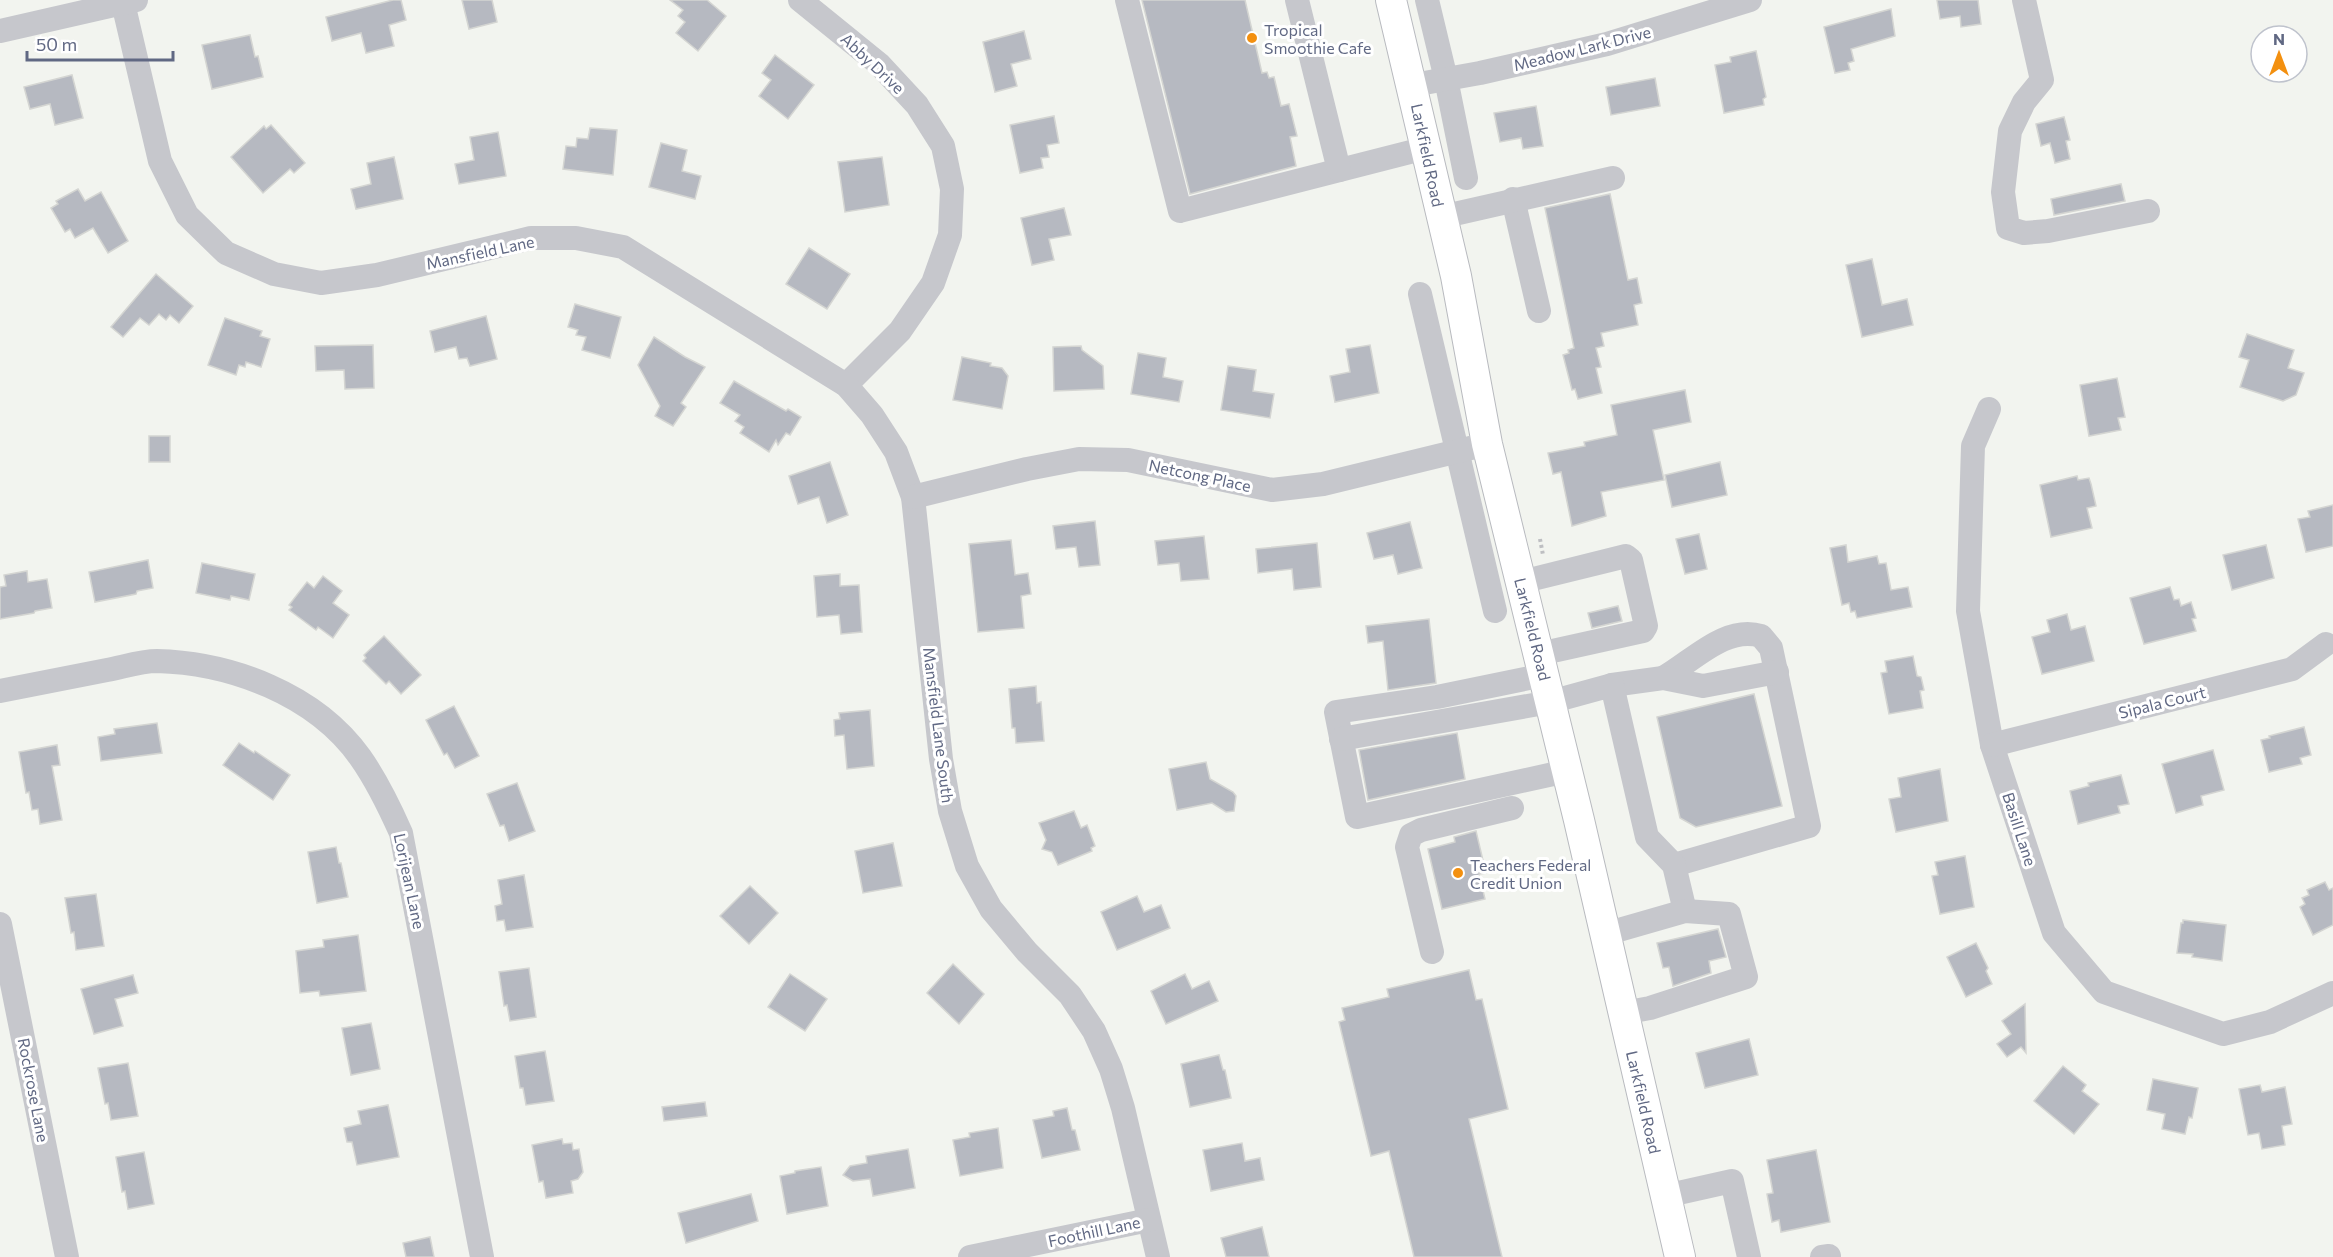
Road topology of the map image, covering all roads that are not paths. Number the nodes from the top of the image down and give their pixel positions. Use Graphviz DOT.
graph roads {
  1 [pos="800,0"];
  2 [pos="1127,0"];
  3 [pos="1297,0"];
  4 [pos="1391,0"];
  5 [pos="1427,0"];
  6 [pos="1750,0"];
  7 [pos="2024,0"];
  8 [pos="129,2"];
  9 [pos="1706,6"];
  10 [pos="0,32"];
  11 [pos="1446,79"];
  12 [pos="1413,85"];
  13 [pos="1426,148"];
  14 [pos="1339,170"];
  15 [pos="1466,178"];
  16 [pos="1613,178"];
  17 [pos="1513,199"];
  18 [pos="2148,211"];
  19 [pos="1442,217"];
  20 [pos="1420,294"];
  21 [pos="1539,311"];
  22 [pos="846,385"];
  23 [pos="1989,409"];
  24 [pos="1487,444"];
  25 [pos="1457,451"];
  26 [pos="913,497"];
  27 [pos="1521,582"];
  28 [pos="1495,611"];
  29 [pos="2326,644"];
  30 [pos="1777,672"];
  31 [pos="1544,677"];
  32 [pos="1663,678"];
  33 [pos="1612,685"];
  34 [pos="0,691"];
  35 [pos="1992,745"];
  36 [pos="1567,771"];
  37 [pos="1512,808"];
  38 [pos="1674,864"];
  39 [pos="1685,911"];
  40 [pos="0,924"];
  41 [pos="1605,934"];
  42 [pos="1432,952"];
  43 [pos="2333,993"];
  44 [pos="1623,1013"];
  45 [pos="1665,1196"];
  46 [pos="1149,1220"];
  47 [pos="67,1257"];
  48 [pos="482,1257"];
  49 [pos="970,1257"];
  50 [pos="1158,1257"];
  51 [pos="1680,1257"];
  52 [pos="1749,1257"];
  1 -- 22 [label="street, Abby Drive"];
  2 -- 14 [label="street"];
  3 -- 14 [label="street"];
  4 -- 12 [label="main road, Larkfield Road"];
  5 -- 11 [label="street"];
  6 -- 9 [label="street, Meadow Lark Drive"];
  7 -- 18 [label="street"];
  8 -- 10 [label="street"];
  8 -- 22 [label="street, Mansfield Lane"];
  9 -- 11 [label="street, Meadow Lark Drive"];
  11 -- 12 [label="street, Meadow Lark Drive"];
  11 -- 15 [label="street"];
  12 -- 13 [label="main road, Larkfield Road"];
  13 -- 14 [label="street"];
  13 -- 19 [label="main road, Larkfield Road"];
  16 -- 17 [label="street"];
  17 -- 19 [label="street"];
  17 -- 21 [label="street"];
  19 -- 24 [label="main road, Larkfield Road"];
  20 -- 25 [label="street"];
  22 -- 26 [label="street, Mansfield Lane"];
  23 -- 35 [label="street, Basill Lane"];
  24 -- 25 [label="street, Netcong Place"];
  24 -- 27 [label="main road, Larkfield Road"];
  25 -- 26 [label="street, Netcong Place"];
  25 -- 28 [label="street"];
  26 -- 46 [label="street, Mansfield Lane South"];
  27 -- 31 [label="main road, Larkfield Road"];
  27 -- 31 [label="street"];
  29 -- 35 [label="street, Sipala Court"];
  30 -- 32 [label="street"];
  30 -- 32 [label="street"];
  30 -- 38 [label="street"];
  31 -- 33 [label="street"];
  31 -- 36 [label="main road, Larkfield Road"];
  31 -- 36 [label="street"];
  32 -- 33 [label="street"];
  33 -- 38 [label="street"];
  34 -- 48 [label="street, Lorijean Lane"];
  35 -- 43 [label="street, Basill Lane"];
  36 -- 41 [label="main road, Larkfield Road"];
  37 -- 42 [label="street"];
  38 -- 39 [label="street"];
  39 -- 41 [label="street"];
  39 -- 44 [label="street"];
  40 -- 47 [label="street, Rockrose Lane"];
  41 -- 44 [label="main road, Larkfield Road"];
  44 -- 45 [label="main road, Larkfield Road"];
  45 -- 51 [label="main road, Larkfield Road"];
  45 -- 52 [label="street"];
  46 -- 49 [label="street, Foothill Lane"];
  46 -- 50 [label="street, Mansfield Lane South"];
}
